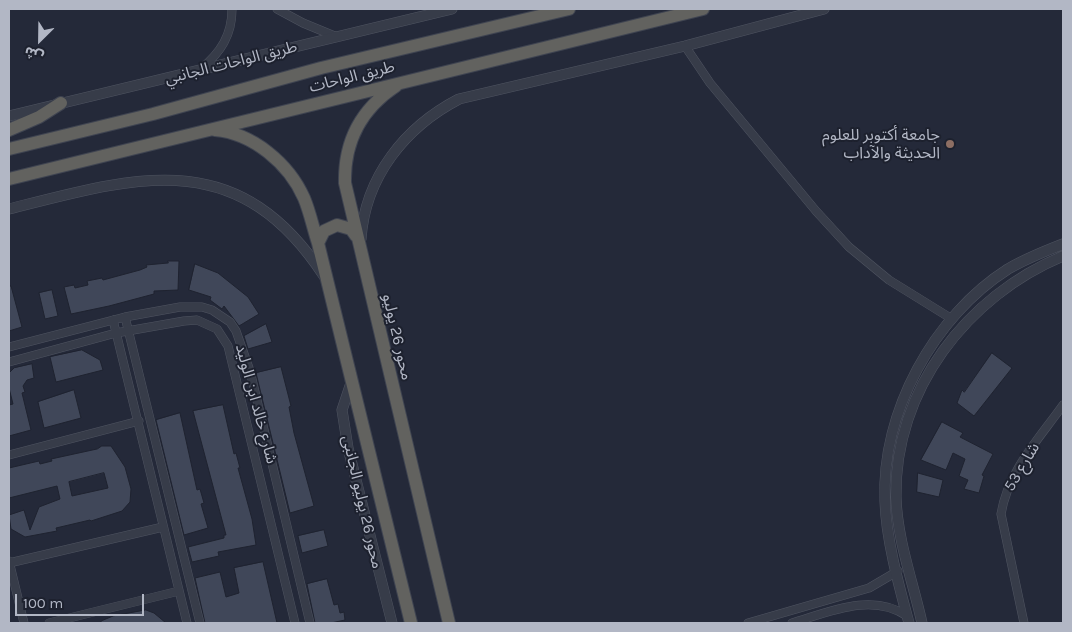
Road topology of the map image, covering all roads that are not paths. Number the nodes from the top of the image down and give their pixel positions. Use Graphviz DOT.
graph roads {
  1 [pos="232,9"];
  2 [pos="277,9"];
  3 [pos="452,9"];
  4 [pos="569,9"];
  5 [pos="703,9"];
  6 [pos="824,9"];
  7 [pos="337,37"];
  8 [pos="685,46"];
  9 [pos="198,72"];
  10 [pos="407,80"];
  11 [pos="61,103"];
  12 [pos="9,116"];
  13 [pos="9,130"];
  14 [pos="208,130"];
  15 [pos="9,149"];
  16 [pos="9,179"];
  17 [pos="9,209"];
  18 [pos="356,236"];
  19 [pos="318,243"];
  20 [pos="1063,244"];
  21 [pos="360,250"];
  22 [pos="1063,256"];
  23 [pos="327,280"];
  24 [pos="125,317"];
  25 [pos="952,319"];
  26 [pos="113,320"];
  27 [pos="128,330"];
  28 [pos="116,333"];
  29 [pos="9,347"];
  30 [pos="9,362"];
  31 [pos="352,380"];
  32 [pos="1063,405"];
  33 [pos="139,421"];
  34 [pos="9,455"];
  35 [pos="164,527"];
  36 [pos="290,539"];
  37 [pos="277,543"];
  38 [pos="9,562"];
  39 [pos="909,568"];
  40 [pos="898,571"];
  41 [pos="179,591"];
  42 [pos="819,603"];
  43 [pos="822,614"];
  44 [pos="908,620"];
  45 [pos="24,623"];
  46 [pos="49,623"];
  47 [pos="187,623"];
  48 [pos="200,623"];
  49 [pos="296,623"];
  50 [pos="310,623"];
  51 [pos="392,623"];
  52 [pos="411,623"];
  53 [pos="449,623"];
  54 [pos="748,623"];
  55 [pos="792,623"];
  56 [pos="922,623"];
  57 [pos="1024,623"];
  1 -- 9 [label="street"];
  2 -- 7 [label="street"];
  3 -- 7 [label="street, طريق الواحات الجانبي"];
  4 -- 15 [label="highway, طريق الواحات"];
  5 -- 10 [label="highway, طريق الواحات"];
  6 -- 8 [label="street"];
  7 -- 9 [label="street, طريق الواحات الجانبي"];
  8 -- 21 [label="street"];
  8 -- 25 [label="street"];
  9 -- 11 [label="street, طريق الواحات الجانبي"];
  10 -- 14 [label="highway, طريق الواحات"];
  10 -- 18 [label="highway, محور 26 يوليو"];
  11 -- 12 [label="street, طريق الواحات الجانبي"];
  11 -- 13 [label="highway"];
  14 -- 16 [label="highway, طريق الواحات"];
  14 -- 19 [label="highway"];
  17 -- 23 [label="street"];
  18 -- 19 [label="highway"];
  18 -- 21 [label="highway, محور 26 يوليو"];
  19 -- 23 [label="highway"];
  20 -- 25 [label="street"];
  21 -- 53 [label="highway, محور 26 يوليو"];
  22 -- 39 [label="street"];
  23 -- 31 [label="highway"];
  24 -- 26 [label="street, شارع خالد ابن الوليد"];
  24 -- 27 [label="street"];
  24 -- 36 [label="street, شارع خالد ابن الوليد"];
  25 -- 40 [label="street"];
  26 -- 28 [label="street"];
  26 -- 29 [label="street, شارع خالد ابن الوليد"];
  27 -- 28 [label="street, شارع خالد ابن الوليد"];
  27 -- 37 [label="street, شارع خالد ابن الوليد"];
  27 -- 48 [label="street"];
  28 -- 30 [label="street, شارع خالد ابن الوليد"];
  28 -- 33 [label="street"];
  31 -- 51 [label="street, محور 26 يوليو الجانبى"];
  31 -- 52 [label="highway"];
  32 -- 57 [label="street, شارع 53"];
  33 -- 34 [label="street"];
  33 -- 35 [label="street"];
  35 -- 38 [label="street"];
  35 -- 41 [label="street"];
  36 -- 37 [label="street"];
  36 -- 50 [label="street, شارع خالد ابن الوليد"];
  37 -- 49 [label="street, شارع خالد ابن الوليد"];
  38 -- 45 [label="street"];
  39 -- 40 [label="street"];
  39 -- 56 [label="street"];
  40 -- 42 [label="street"];
  40 -- 44 [label="street"];
  41 -- 46 [label="street"];
  41 -- 47 [label="street"];
  42 -- 43 [label="street"];
  42 -- 54 [label="street"];
  43 -- 44 [label="street"];
  43 -- 55 [label="street"];
}
